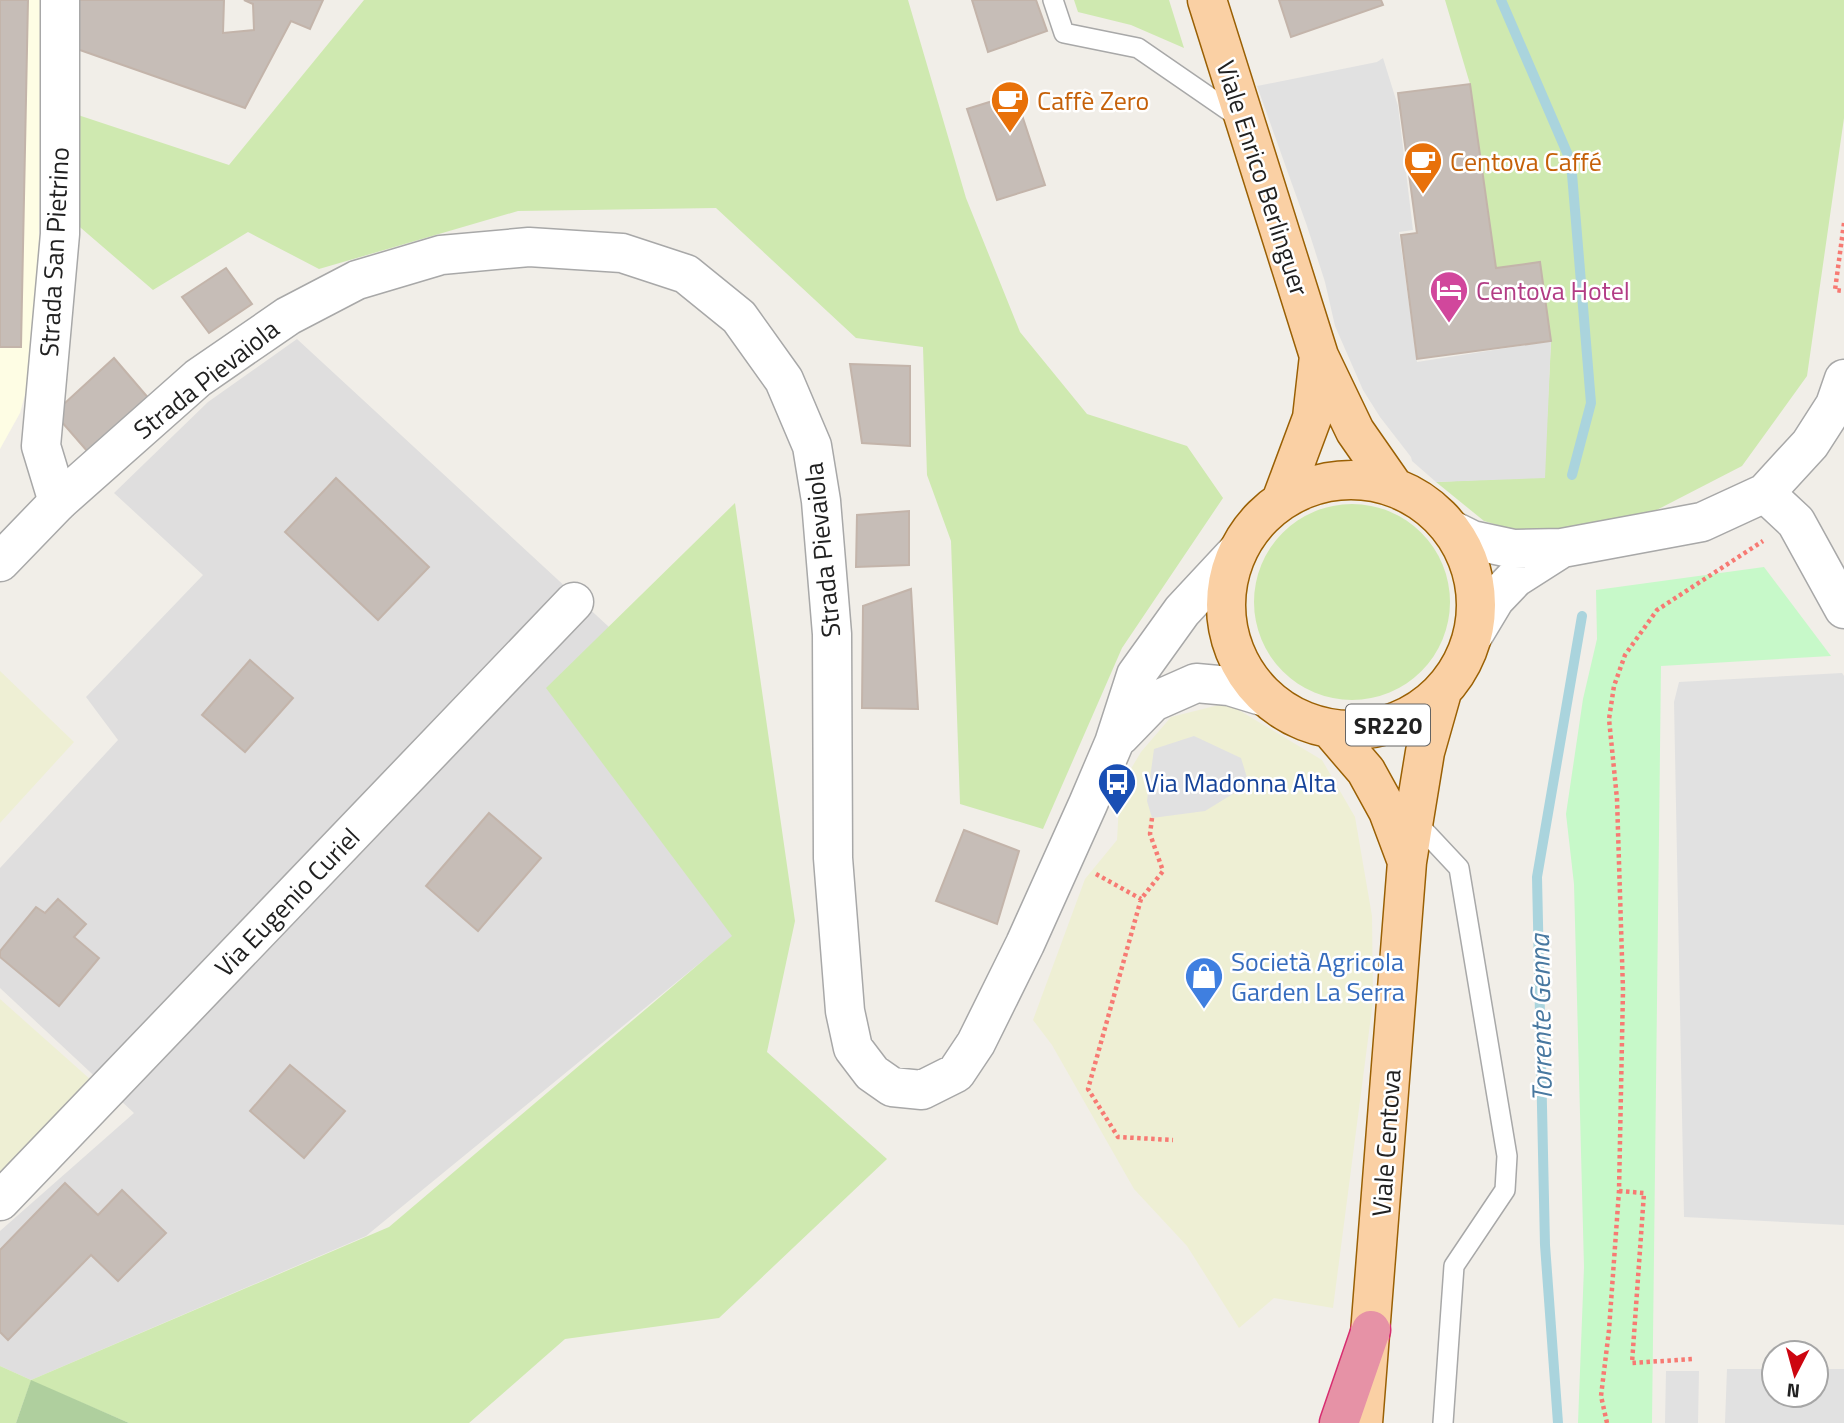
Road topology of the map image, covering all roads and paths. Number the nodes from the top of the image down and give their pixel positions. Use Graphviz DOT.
graph roads {
  1 [pos="60,0"];
  2 [pos="1053,0"];
  3 [pos="1206,0"];
  4 [pos="1245,121"];
  5 [pos="1844,223"];
  6 [pos="1844,291"];
  7 [pos="1319,356"];
  8 [pos="1844,379"];
  9 [pos="1394,487"];
  10 [pos="1765,493"];
  11 [pos="1281,500"];
  12 [pos="58,502"];
  13 [pos="1796,522"];
  14 [pos="1452,530"];
  15 [pos="1562,548"];
  16 [pos="1236,554"];
  17 [pos="0,562"];
  18 [pos="574,603"];
  19 [pos="1844,609"];
  20 [pos="1474,634"];
  21 [pos="1442,692"];
  22 [pos="1265,697"];
  23 [pos="1330,729"];
  24 [pos="1114,743"];
  25 [pos="1152,818"];
  26 [pos="1414,820"];
  27 [pos="1064,856"];
  28 [pos="1407,862"];
  29 [pos="1141,899"];
  30 [pos="1173,1140"];
  31 [pos="1619,1191"];
  32 [pos="0,1201"];
  33 [pos="1371,1330"];
  34 [pos="1693,1359"];
  35 [pos="1339,1423"];
  36 [pos="1363,1423"];
  37 [pos="1443,1423"];
  38 [pos="1607,1423"];
  1 -- 12 [label="street, Strada San Pietrino"];
  2 -- 4 [label="lane"];
  3 -- 4 [label="main road, Viale Enrico Berlinguer"];
  4 -- 7 [label="main road, Viale Enrico Berlinguer"];
  5 -- 6 [label="path"];
  7 -- 9 [label="main road, Viale Enrico Berlinguer"];
  7 -- 11 [label="main road"];
  8 -- 10 [label="street, SR220"];
  9 -- 11 [label="main road, SR220"];
  9 -- 14 [label="main road, SR220"];
  10 -- 13 [label="street"];
  10 -- 15 [label="street, SR220"];
  11 -- 16 [label="main road, SR220"];
  12 -- 17 [label="street, SR220"];
  12 -- 27 [label="street, Strada Pievaiola / SR220"];
  13 -- 19 [label="street"];
  13 -- 31 [label="path"];
  14 -- 15 [label="street, SR220"];
  14 -- 20 [label="main road, SR220"];
  15 -- 20 [label="street, SR220"];
  16 -- 22 [label="main road, SR220"];
  16 -- 24 [label="street, SR220"];
  18 -- 32 [label="street, Via Eugenio Curiel"];
  20 -- 21 [label="main road, SR220"];
  21 -- 23 [label="main road, SR220"];
  21 -- 26 [label="main road, Viale Centova"];
  22 -- 23 [label="main road, SR220"];
  22 -- 24 [label="street, SR220"];
  23 -- 28 [label="main road, Viale Centova"];
  24 -- 27 [label="street, Strada Pievaiola / SR220"];
  25 -- 29 [label="path"];
  26 -- 28 [label="main road, Viale Centova"];
  26 -- 37 [label="lane"];
  27 -- 29 [label="path"];
  28 -- 33 [label="main road, Viale Centova"];
  29 -- 30 [label="path"];
  31 -- 34 [label="path"];
  31 -- 38 [label="path"];
  33 -- 35 [label="highway"];
  33 -- 36 [label="main road, Viale Centova"];
}
